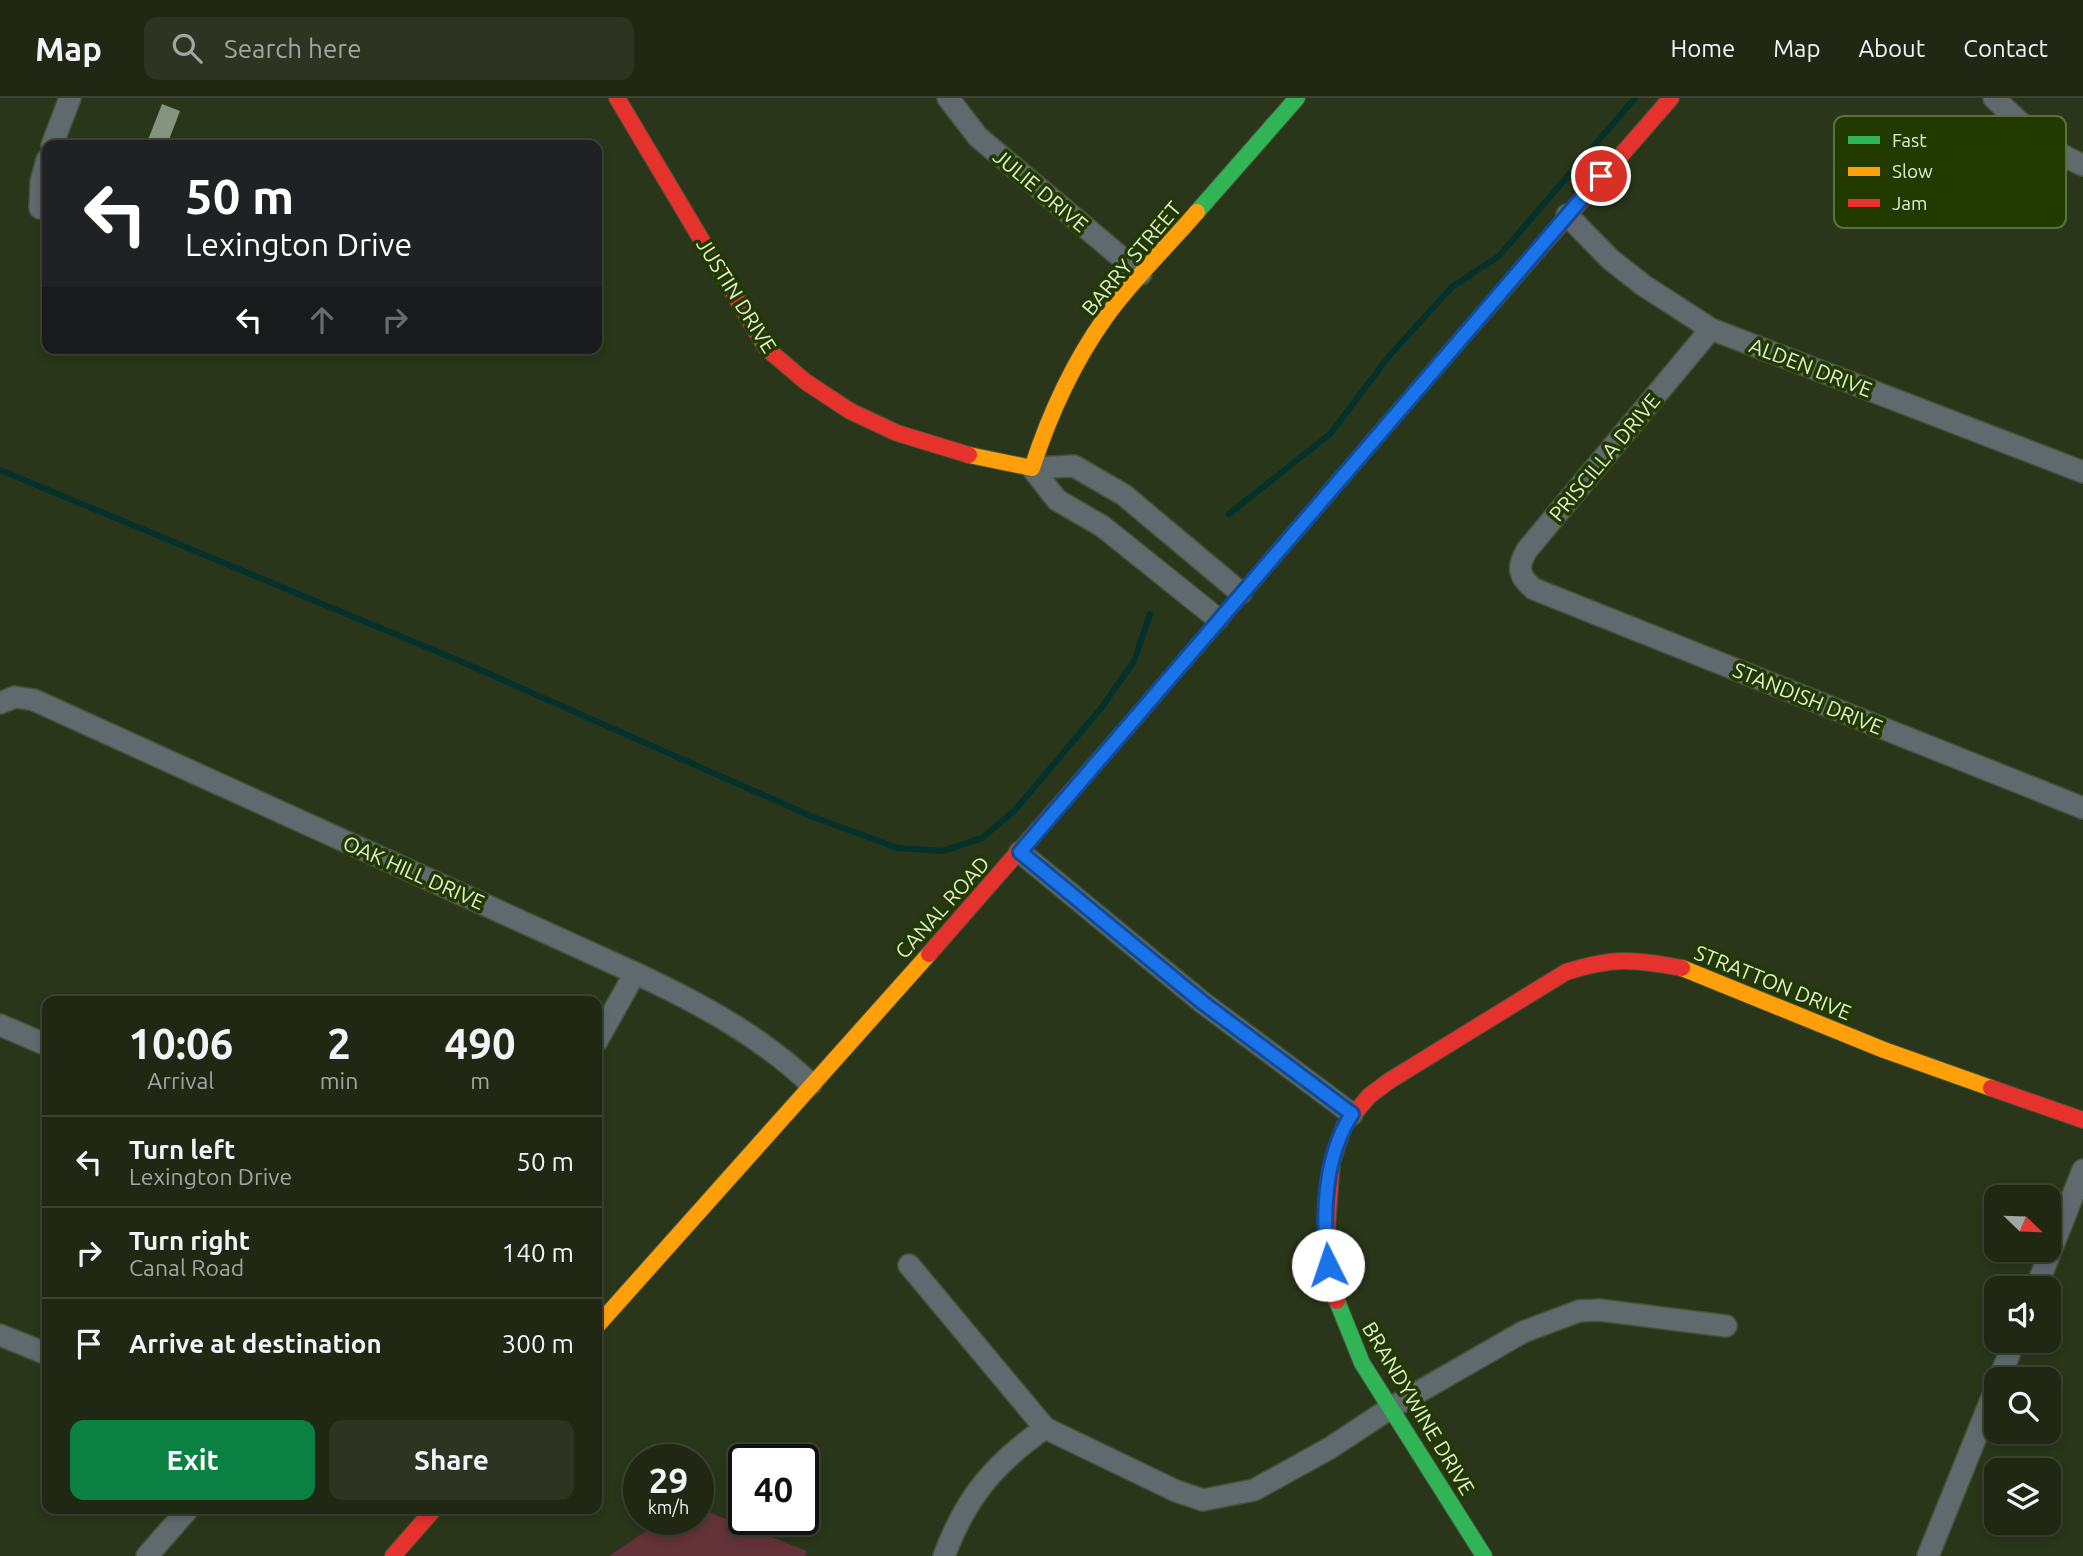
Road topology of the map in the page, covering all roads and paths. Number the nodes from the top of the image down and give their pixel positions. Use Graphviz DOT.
graph roads {
  1 [pos="70,98"];
  2 [pos="617,98"];
  3 [pos="948,98"];
  4 [pos="1297,98"];
  5 [pos="1671,98"];
  6 [pos="1994,98"];
  7 [pos="2014,116"];
  8 [pos="54,140"];
  9 [pos="2066,159"];
  10 [pos="2083,165"];
  11 [pos="42,178"];
  12 [pos="40,208"];
  13 [pos="1567,215"];
  14 [pos="1141,275"];
  15 [pos="1711,329"];
  16 [pos="1032,468"];
  17 [pos="2083,472"];
  18 [pos="1189,550"];
  19 [pos="1167,578"];
  20 [pos="1534,589"];
  21 [pos="1241,593"];
  22 [pos="1219,619"];
  23 [pos="0,703"];
  24 [pos="2083,808"];
  25 [pos="1020,852"];
  26 [pos="635,973"];
  27 [pos="0,1025"];
  28 [pos="602,1032"];
  29 [pos="42,1043"];
  30 [pos="811,1084"];
  31 [pos="1352,1114"];
  32 [pos="2083,1119"];
  33 [pos="2083,1170"];
  34 [pos="909,1265"];
  35 [pos="2041,1276"];
  36 [pos="602,1320"];
  37 [pos="1726,1326"];
  38 [pos="0,1335"];
  39 [pos="42,1352"];
  40 [pos="1389,1409"];
  41 [pos="1984,1417"];
  42 [pos="1045,1428"];
  43 [pos="184,1514"];
  44 [pos="430,1514"];
  45 [pos="147,1556"];
  46 [pos="393,1556"];
  47 [pos="944,1556"];
  48 [pos="1484,1556"];
  49 [pos="1928,1556"];
  1 -- 8 [label="street"];
  2 -- 16 [label="street, JUSTIN DRIVE"];
  3 -- 14 [label="street, JULIE DRIVE"];
  4 -- 14 [label="street, BARRY STREET"];
  5 -- 13 [label="street, CANAL ROAD"];
  6 -- 7 [label="street"];
  9 -- 10 [label="street"];
  11 -- 12 [label="street"];
  13 -- 15 [label="street, ALDEN DRIVE"];
  13 -- 21 [label="street, CANAL ROAD"];
  14 -- 16 [label="street, BARRY STREET"];
  15 -- 17 [label="street, ALDEN DRIVE"];
  15 -- 20 [label="street, PRISCILLA DRIVE"];
  16 -- 18 [label="street, JUSTIN DRIVE"];
  16 -- 19 [label="street"];
  18 -- 19 [label="street"];
  18 -- 21 [label="street, JUSTIN DRIVE"];
  19 -- 22 [label="street"];
  20 -- 24 [label="street, STANDISH DRIVE"];
  21 -- 22 [label="street, CANAL ROAD"];
  22 -- 25 [label="street, CANAL ROAD"];
  23 -- 26 [label="street, OAK HILL DRIVE"];
  25 -- 30 [label="street, CANAL ROAD"];
  25 -- 31 [label="street"];
  26 -- 28 [label="street"];
  26 -- 30 [label="street, OAK HILL DRIVE"];
  27 -- 29 [label="street"];
  30 -- 36 [label="street, CANAL ROAD"];
  31 -- 32 [label="street, STRATTON DRIVE"];
  31 -- 40 [label="street, BRANDYWINE DRIVE"];
  33 -- 35 [label="street"];
  34 -- 42 [label="street"];
  37 -- 40 [label="street"];
  38 -- 39 [label="street"];
  40 -- 42 [label="street"];
  40 -- 48 [label="street, BRANDYWINE DRIVE"];
  41 -- 49 [label="street"];
  42 -- 47 [label="street"];
  43 -- 45 [label="street"];
  44 -- 46 [label="street"];
}
